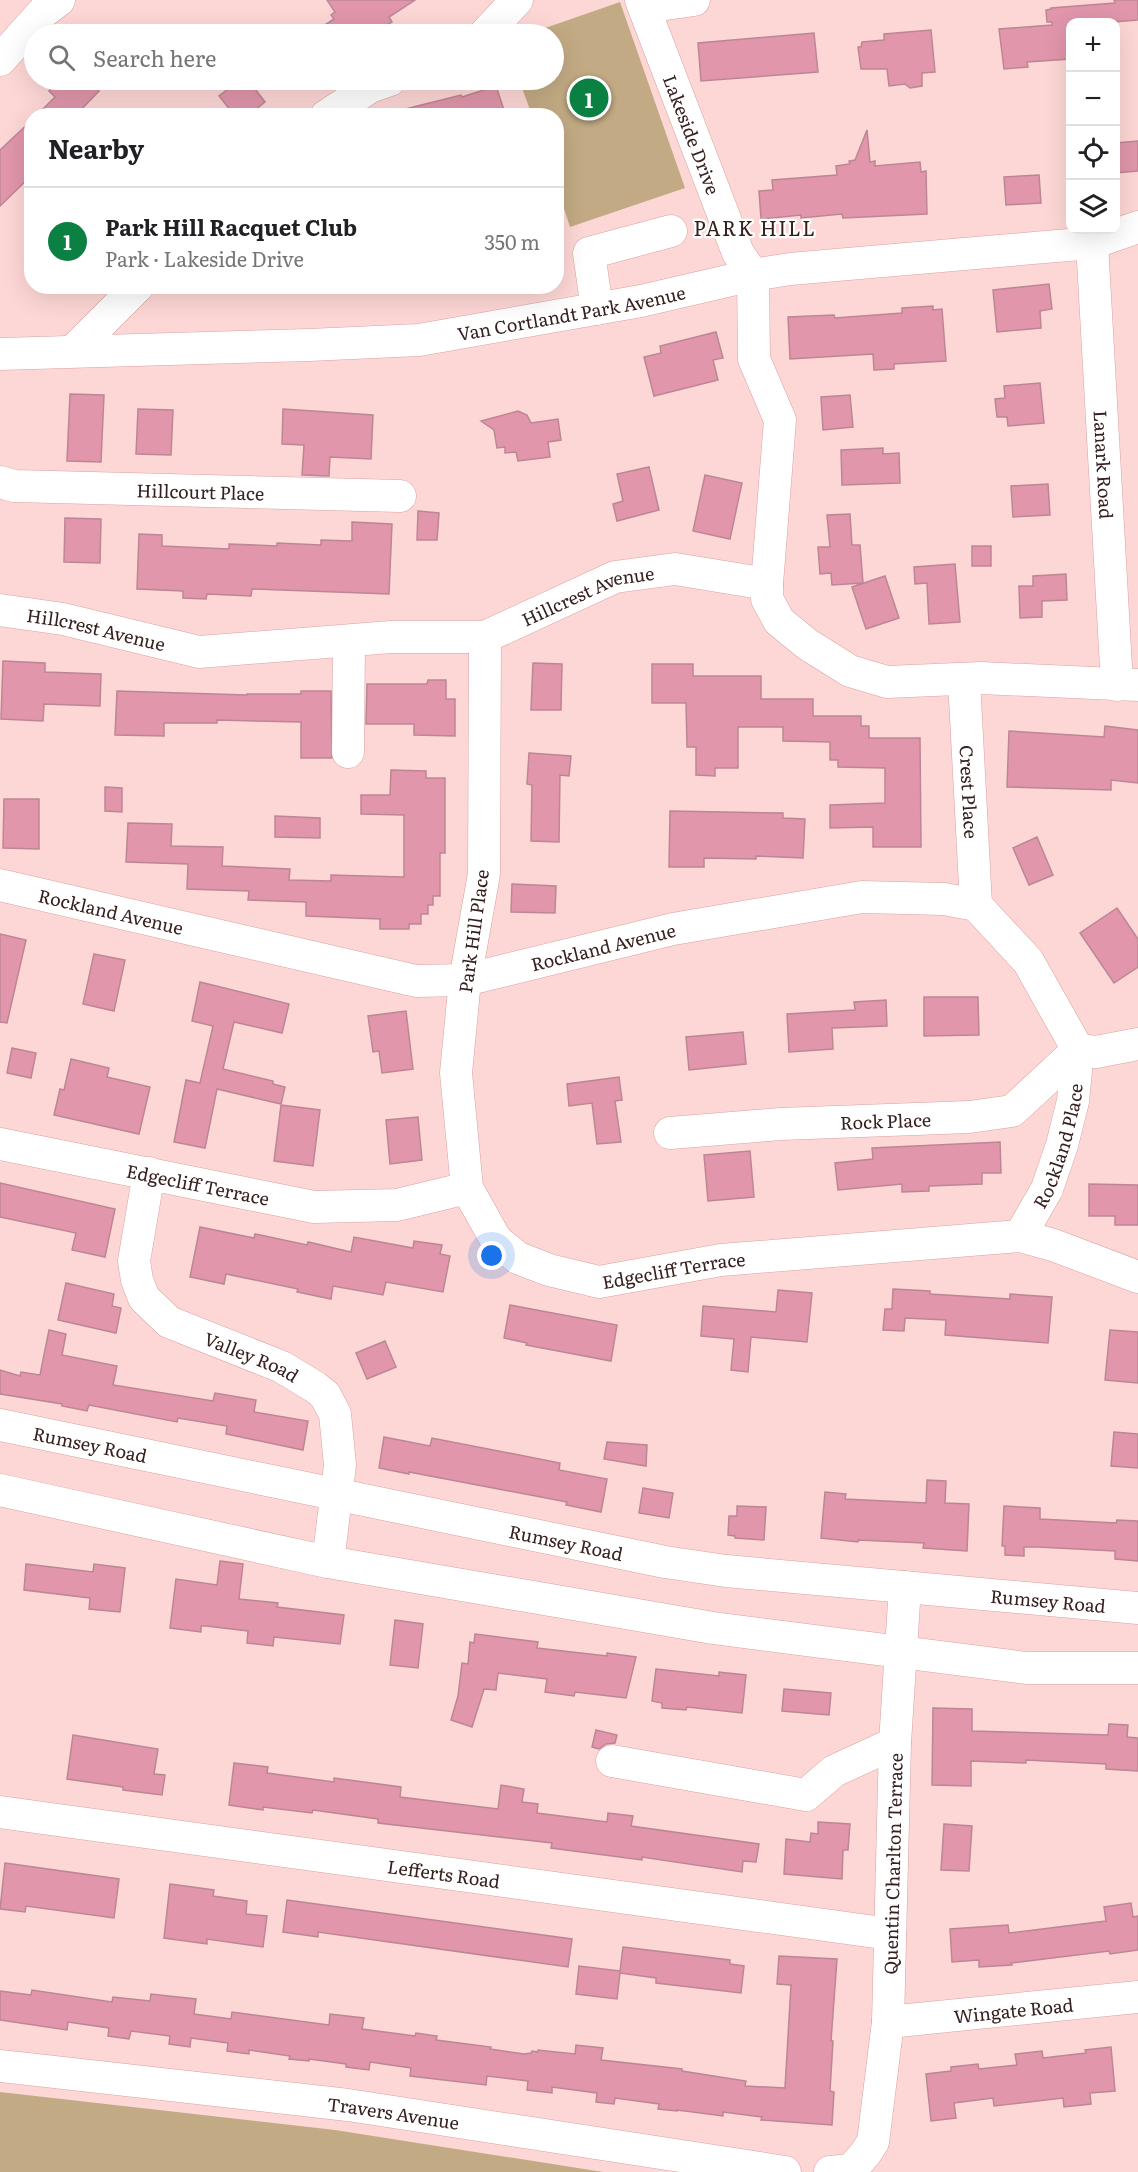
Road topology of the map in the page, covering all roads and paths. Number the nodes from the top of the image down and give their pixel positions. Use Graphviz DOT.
graph roads {
  1 [pos="58,0"];
  2 [pos="517,0"];
  3 [pos="694,0"];
  4 [pos="643,4"];
  5 [pos="32,24"];
  6 [pos="494,24"];
  7 [pos="24,33"];
  8 [pos="0,60"];
  9 [pos="365,90"];
  10 [pos="338,108"];
  11 [pos="1138,227"];
  12 [pos="671,231"];
  13 [pos="1092,243"];
  14 [pos="753,275"];
  15 [pos="130,294"];
  16 [pos="597,309"];
  17 [pos="73,351"];
  18 [pos="0,354"];
  19 [pos="0,482"];
  20 [pos="400,496"];
  21 [pos="767,584"];
  22 [pos="0,610"];
  23 [pos="485,636"];
  24 [pos="349,641"];
  25 [pos="964,680"];
  26 [pos="1128,685"];
  27 [pos="348,753"];
  28 [pos="0,885"];
  29 [pos="976,904"];
  30 [pos="465,980"];
  31 [pos="1138,1044"];
  32 [pos="1078,1050"];
  33 [pos="670,1133"];
  34 [pos="0,1144"];
  35 [pos="149,1173"];
  36 [pos="467,1188"];
  37 [pos="1020,1236"];
  38 [pos="1138,1278"];
  39 [pos="0,1425"];
  40 [pos="0,1490"];
  41 [pos="336,1495"];
  42 [pos="328,1562"];
  43 [pos="905,1587"];
  44 [pos="1138,1608"];
  45 [pos="901,1653"];
  46 [pos="1138,1668"];
  47 [pos="895,1743"];
  48 [pos="612,1761"];
  49 [pos="0,1812"];
  50 [pos="890,1934"];
  51 [pos="1138,1997"];
  52 [pos="888,2022"];
  53 [pos="0,2066"];
  54 [pos="785,2172"];
  55 [pos="830,2172"];
  1 -- 5 [label="street"];
  2 -- 6 [label="street"];
  3 -- 4 [label="street"];
  4 -- 14 [label="street, Lakeside Drive"];
  7 -- 8 [label="street"];
  9 -- 10 [label="street"];
  11 -- 13 [label="street, Van Cortlandt Park Avenue"];
  12 -- 16 [label="street"];
  13 -- 14 [label="street, Van Cortlandt Park Avenue"];
  13 -- 26 [label="street, Lanark Road"];
  14 -- 16 [label="street, Van Cortlandt Park Avenue"];
  14 -- 21 [label="street"];
  15 -- 17 [label="street"];
  16 -- 17 [label="street, Van Cortlandt Park Avenue"];
  17 -- 18 [label="street, Van Cortlandt Park Avenue"];
  19 -- 20 [label="street, Hillcourt Place"];
  21 -- 23 [label="street, Hillcrest Avenue"];
  21 -- 25 [label="street"];
  22 -- 24 [label="street, Hillcrest Avenue"];
  23 -- 24 [label="street, Hillcrest Avenue"];
  23 -- 30 [label="street, Park Hill Place"];
  24 -- 27 [label="street"];
  25 -- 26 [label="street"];
  25 -- 29 [label="street, Crest Place"];
  28 -- 30 [label="street, Rockland Avenue"];
  29 -- 30 [label="street, Rockland Avenue"];
  29 -- 32 [label="street"];
  30 -- 36 [label="street, Park Hill Place"];
  31 -- 32 [label="street"];
  32 -- 33 [label="street, Rock Place"];
  32 -- 37 [label="street, Rockland Place"];
  34 -- 35 [label="street, Edgecliff Terrace"];
  35 -- 36 [label="street, Edgecliff Terrace"];
  35 -- 41 [label="street, Valley Road"];
  36 -- 37 [label="street, Edgecliff Terrace"];
  37 -- 38 [label="street, Edgecliff Terrace"];
  39 -- 41 [label="street, Rumsey Road"];
  40 -- 42 [label="street"];
  41 -- 42 [label="street, Valley Road"];
  41 -- 43 [label="street, Rumsey Road"];
  42 -- 45 [label="street"];
  43 -- 44 [label="street, Rumsey Road"];
  43 -- 45 [label="street, Quentin Charlton Terrace"];
  45 -- 46 [label="street"];
  45 -- 47 [label="street, Quentin Charlton Terrace"];
  47 -- 48 [label="street"];
  47 -- 50 [label="street, Quentin Charlton Terrace"];
  49 -- 50 [label="street, Lefferts Road"];
  50 -- 52 [label="street, Quentin Charlton Terrace"];
  51 -- 52 [label="street, Wingate Road"];
  52 -- 55 [label="street, Quentin Charlton Terrace"];
  53 -- 54 [label="street, Travers Avenue"];
}
